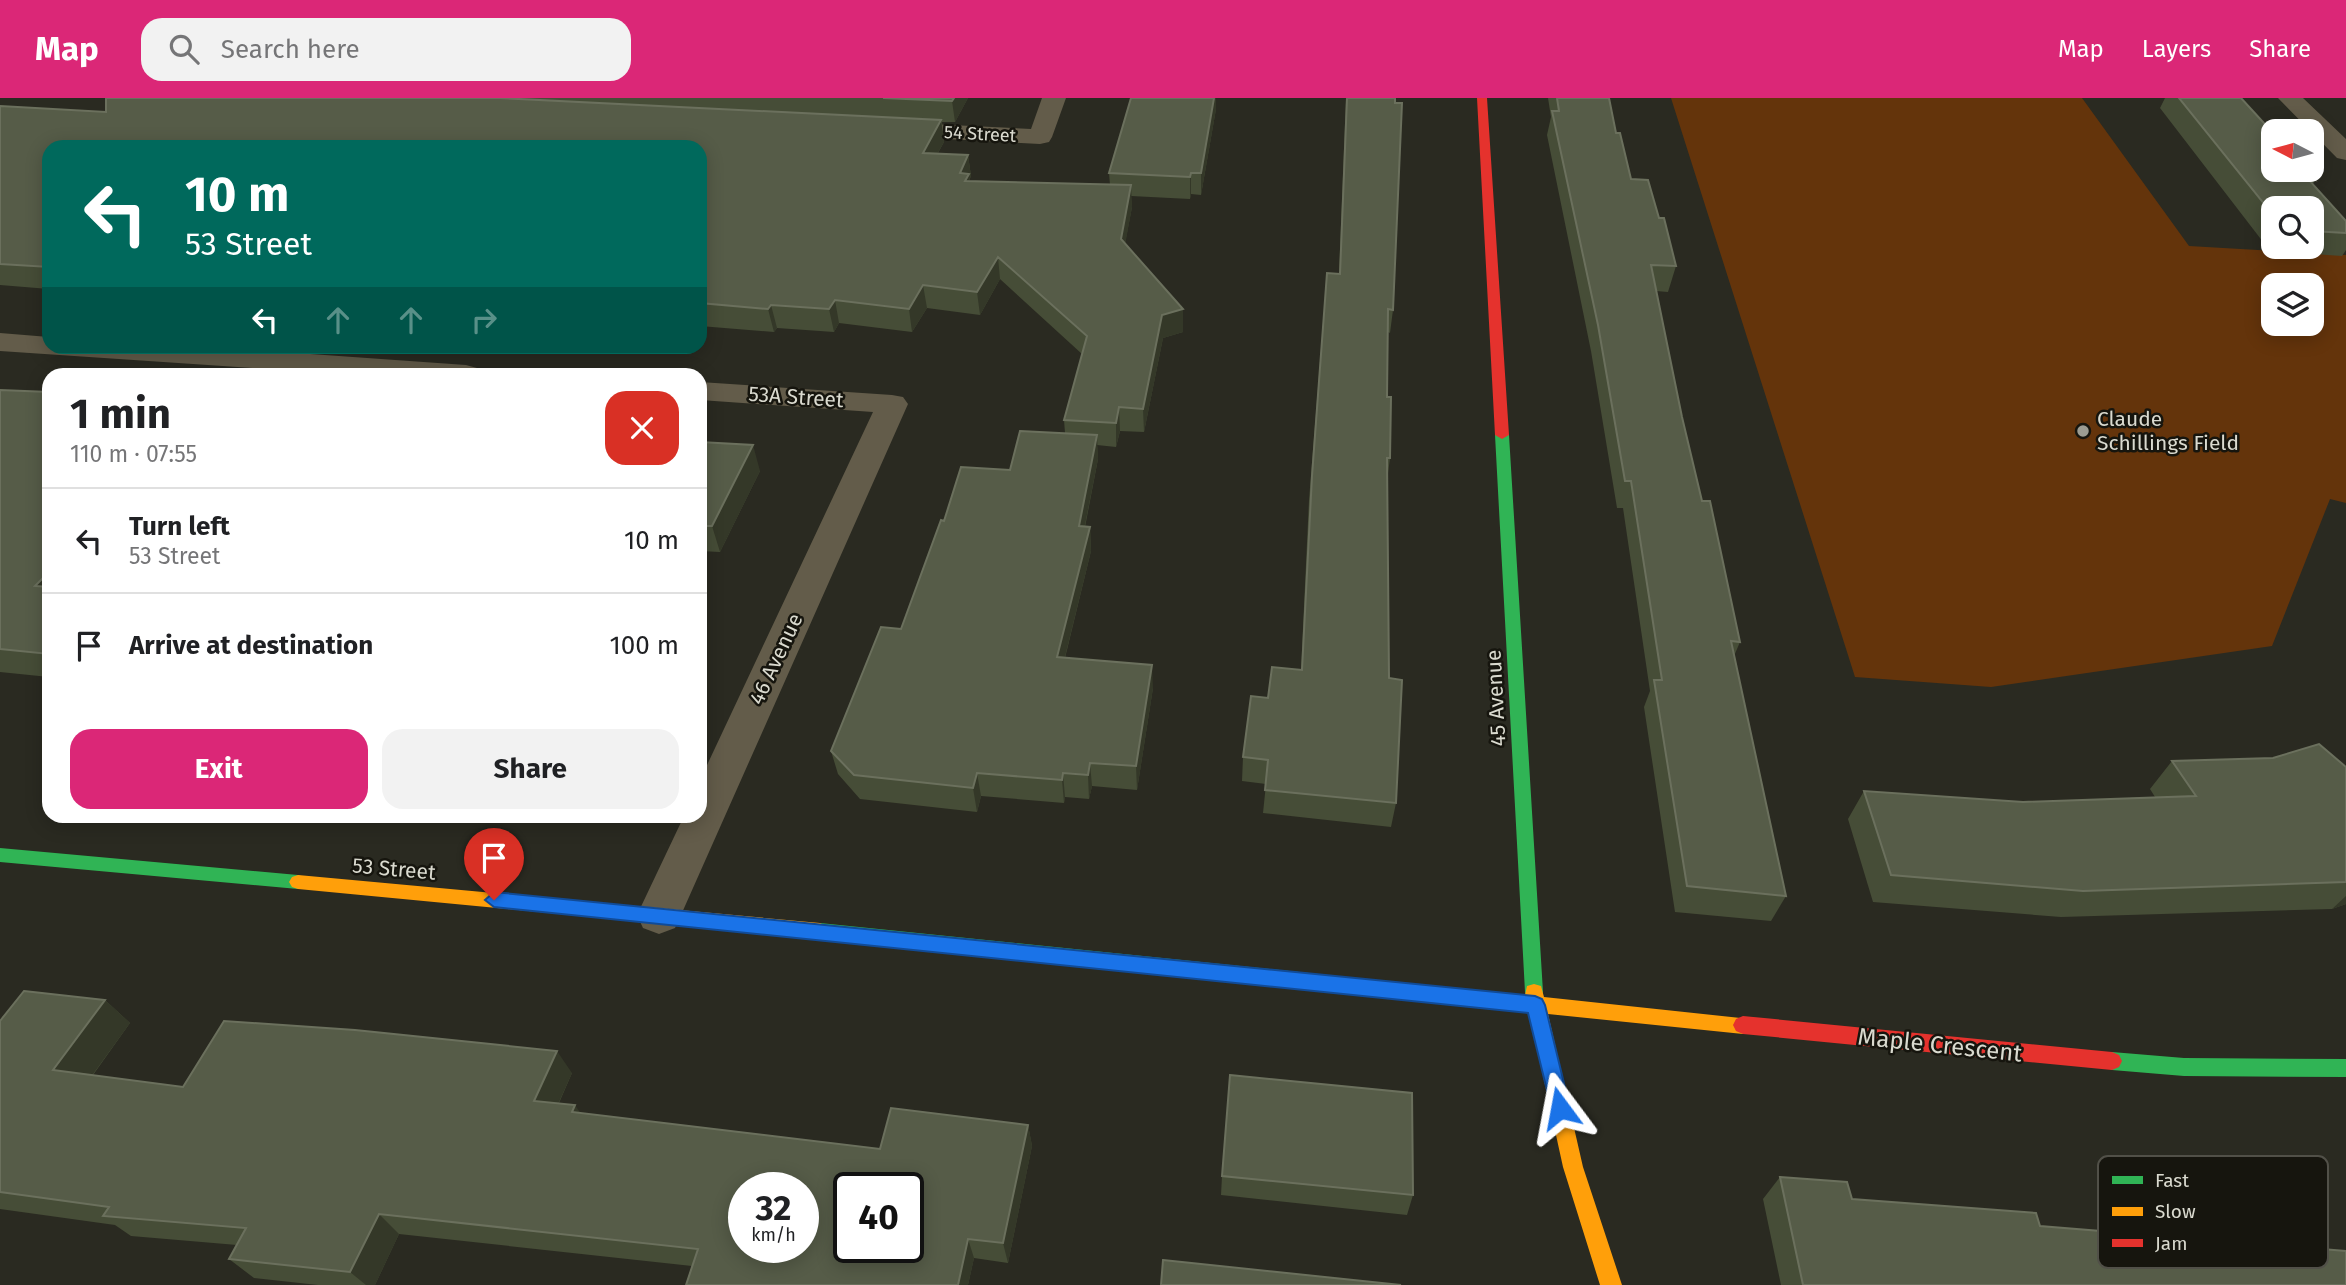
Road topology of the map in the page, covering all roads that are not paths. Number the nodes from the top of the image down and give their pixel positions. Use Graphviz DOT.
graph roads {
  1 [pos="1054,98"];
  2 [pos="1482,98"];
  3 [pos="2290,98"];
  4 [pos="860,127"];
  5 [pos="2346,153"];
  6 [pos="0,342"];
  7 [pos="42,345"];
  8 [pos="177,354"];
  9 [pos="379,368"];
  10 [pos="707,391"];
  11 [pos="892,404"];
  12 [pos="707,810"];
  13 [pos="701,823"];
  14 [pos="0,855"];
  15 [pos="659,915"];
  16 [pos="1535,1005"];
  17 [pos="2346,1068"];
  18 [pos="1611,1285"];
  1 -- 4 [label="street, 54 Street"];
  2 -- 16 [label="street, 45 Avenue"];
  3 -- 5 [label="street"];
  6 -- 7 [label="street"];
  8 -- 9 [label="street"];
  10 -- 11 [label="street, 53A Street"];
  11 -- 12 [label="street, 46 Avenue"];
  13 -- 15 [label="street, 46 Avenue"];
  14 -- 15 [label="street, 53 Street"];
  15 -- 16 [label="street, 53 Street"];
  16 -- 17 [label="street, Maple Crescent"];
  16 -- 18 [label="street, 45 Avenue"];
}
